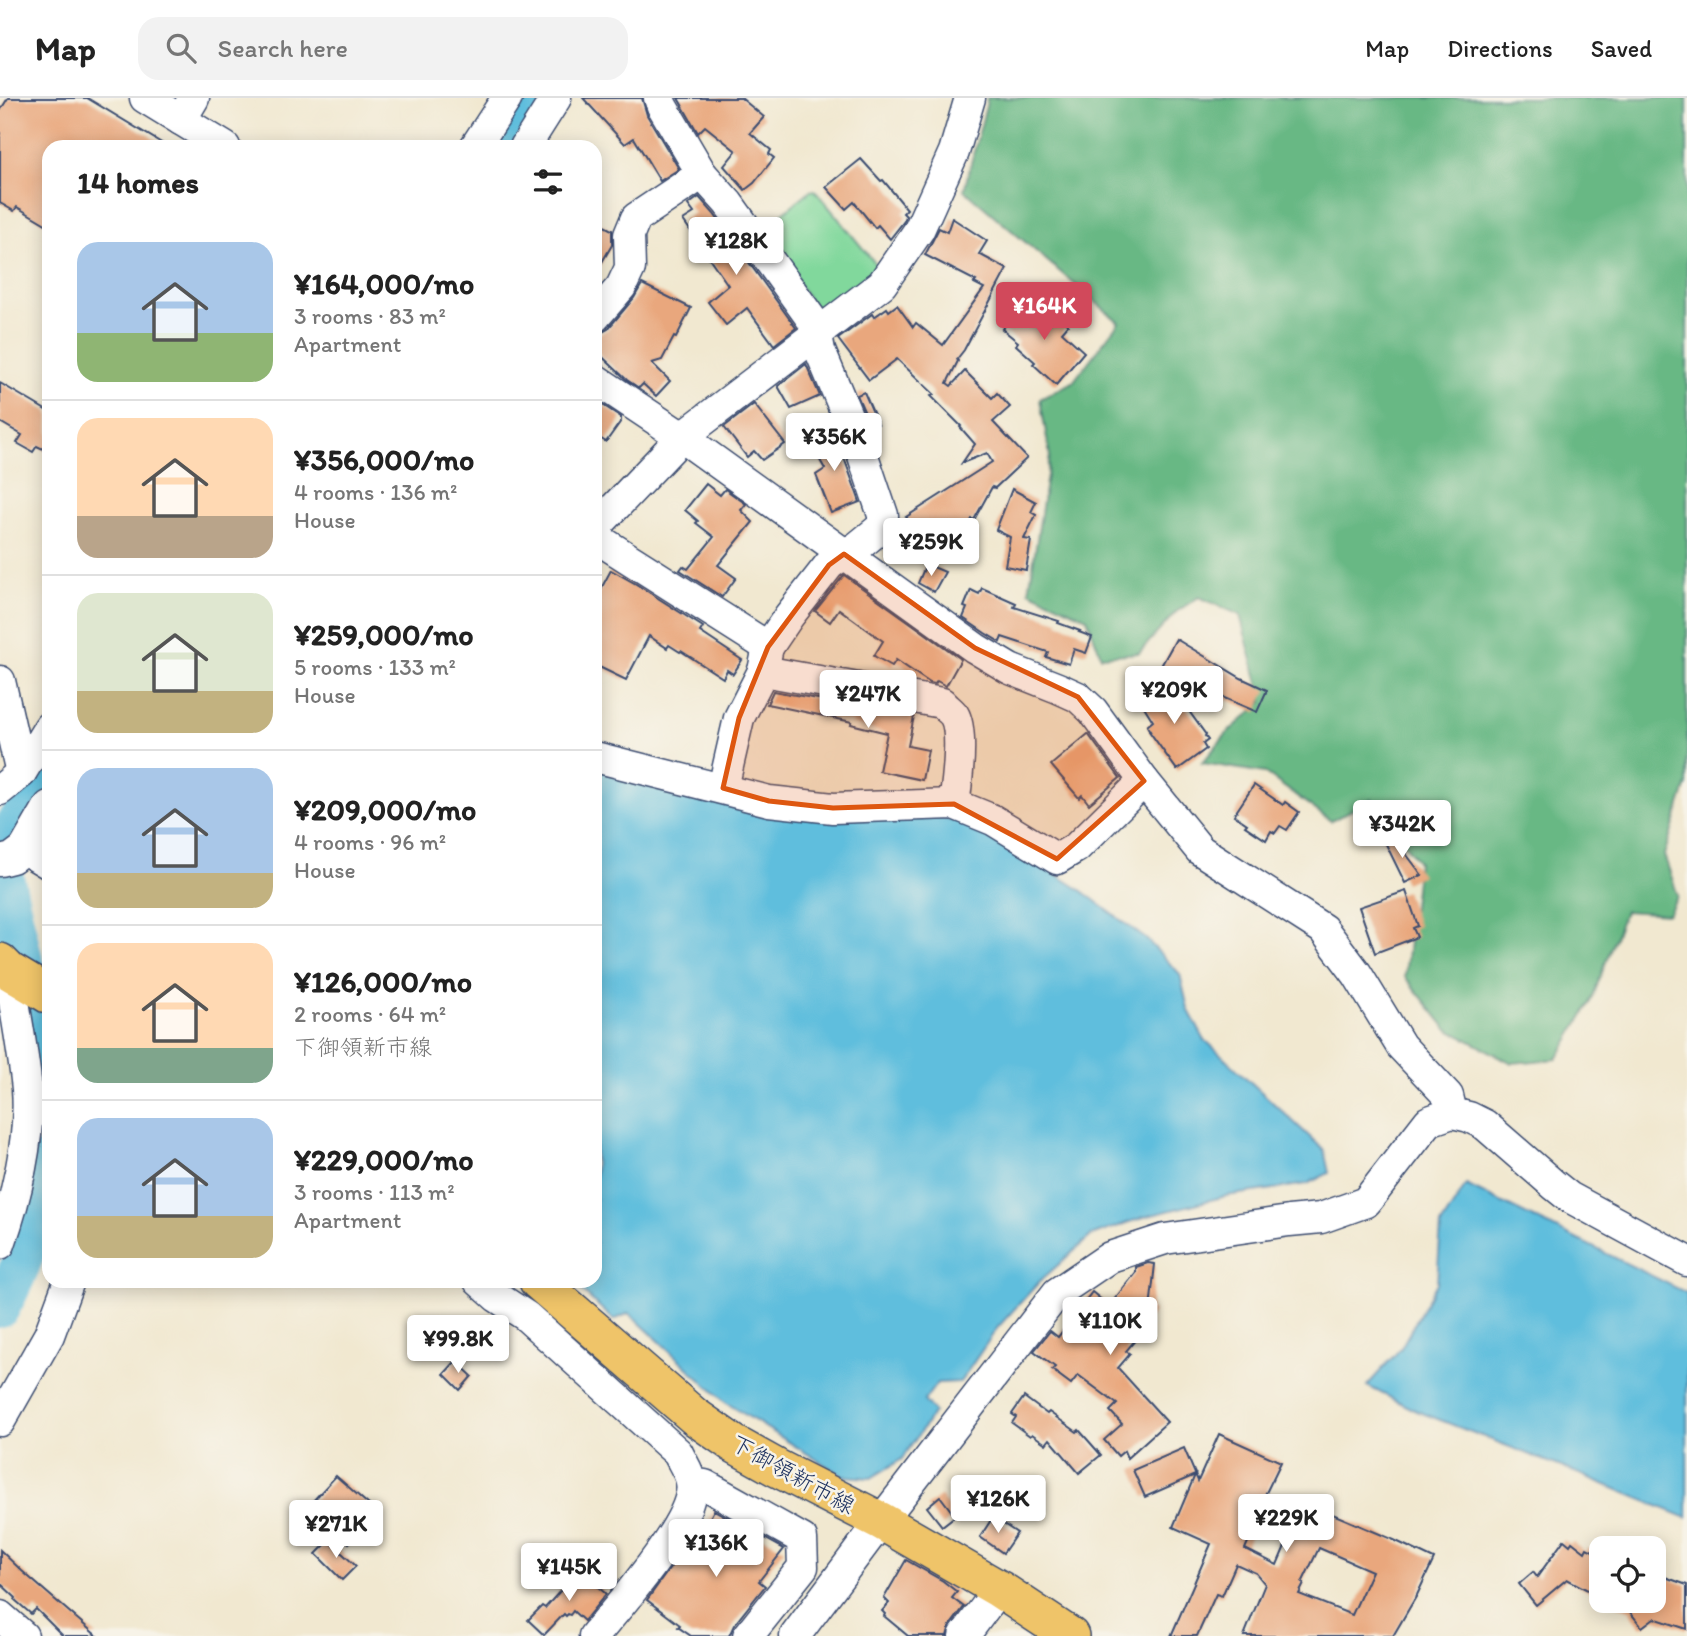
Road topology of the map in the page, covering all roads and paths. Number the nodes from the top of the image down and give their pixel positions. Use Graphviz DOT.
graph roads {
  1 [pos="145,98"];
  2 [pos="507,98"];
  3 [pos="556,98"];
  4 [pos="659,98"];
  5 [pos="970,98"];
  6 [pos="188,109"];
  7 [pos="218,140"];
  8 [pos="480,140"];
  9 [pos="529,140"];
  10 [pos="702,174"];
  11 [pos="602,309"];
  12 [pos="817,334"];
  13 [pos="602,384"];
  14 [pos="682,437"];
  15 [pos="602,521"];
  16 [pos="602,542"];
  17 [pos="844,554"];
  18 [pos="766,659"];
  19 [pos="0,681"];
  20 [pos="42,737"];
  21 [pos="602,759"];
  22 [pos="1144,781"];
  23 [pos="8,784"];
  24 [pos="723,788"];
  25 [pos="954,804"];
  26 [pos="42,819"];
  27 [pos="21,858"];
  28 [pos="5,967"];
  29 [pos="42,990"];
  30 [pos="1452,1113"];
  31 [pos="0,1244"];
  32 [pos="1687,1261"];
  33 [pos="66,1288"];
  34 [pos="487,1288"];
  35 [pos="546,1288"];
  36 [pos="0,1421"];
  37 [pos="692,1483"];
  38 [pos="881,1521"];
  39 [pos="999,1589"];
  40 [pos="0,1616"];
  41 [pos="23,1636"];
  42 [pos="594,1636"];
  43 [pos="748,1636"];
  44 [pos="795,1636"];
  45 [pos="964,1636"];
  46 [pos="1070,1636"];
  1 -- 6 [label="street"];
  2 -- 8 [label="street"];
  3 -- 9 [label="street"];
  4 -- 10 [label="street"];
  5 -- 12 [label="street"];
  6 -- 7 [label="street"];
  10 -- 11 [label="street"];
  10 -- 12 [label="street"];
  12 -- 14 [label="street"];
  12 -- 17 [label="street"];
  13 -- 14 [label="street"];
  14 -- 15 [label="street"];
  14 -- 17 [label="street"];
  16 -- 18 [label="street"];
  17 -- 18 [label="street"];
  17 -- 22 [label="street"];
  18 -- 24 [label="street"];
  18 -- 25 [label="street"];
  19 -- 23 [label="street"];
  20 -- 23 [label="street"];
  21 -- 24 [label="street"];
  22 -- 25 [label="street"];
  22 -- 30 [label="street"];
  24 -- 25 [label="street"];
  26 -- 27 [label="street"];
  28 -- 29 [label="main road"];
  28 -- 31 [label="street"];
  30 -- 32 [label="street"];
  30 -- 38 [label="street"];
  33 -- 36 [label="street"];
  34 -- 37 [label="street"];
  35 -- 38 [label="main road, 下御領新市線"];
  37 -- 42 [label="street"];
  37 -- 43 [label="street"];
  38 -- 39 [label="main road, 下御領新市線"];
  38 -- 44 [label="street"];
  39 -- 45 [label="street"];
  39 -- 46 [label="main road, 下御領新市線"];
  40 -- 41 [label="street"];
}
